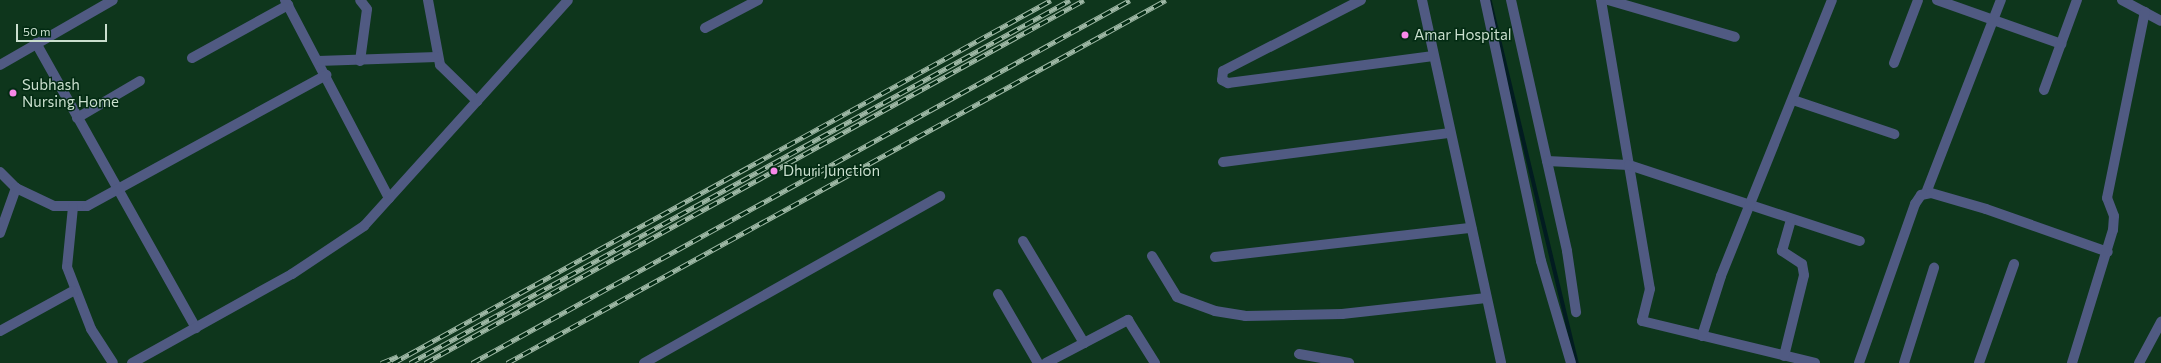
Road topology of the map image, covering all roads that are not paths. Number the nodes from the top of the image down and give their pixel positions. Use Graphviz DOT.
graph roads {
  1 [pos="113,0"];
  2 [pos="360,0"];
  3 [pos="428,0"];
  4 [pos="568,0"];
  5 [pos="758,0"];
  6 [pos="1361,0"];
  7 [pos="1422,0"];
  8 [pos="1485,0"];
  9 [pos="1511,0"];
  10 [pos="1601,0"];
  11 [pos="1608,0"];
  12 [pos="1832,0"];
  13 [pos="1918,0"];
  14 [pos="1937,0"];
  15 [pos="2000,0"];
  16 [pos="2077,0"];
  17 [pos="2122,0"];
  18 [pos="286,2"];
  19 [pos="2145,12"];
  20 [pos="1993,21"];
  21 [pos="2161,21"];
  22 [pos="705,28"];
  23 [pos="1735,37"];
  24 [pos="36,43"];
  25 [pos="2061,44"];
  26 [pos="1433,56"];
  27 [pos="437,57"];
  28 [pos="192,58"];
  29 [pos="318,61"];
  30 [pos="360,61"];
  31 [pos="1894,63"];
  32 [pos="0,65"];
  33 [pos="326,75"];
  34 [pos="140,81"];
  35 [pos="2044,90"];
  36 [pos="1794,100"];
  37 [pos="477,101"];
  38 [pos="77,118"];
  39 [pos="1450,133"];
  40 [pos="1894,134"];
  41 [pos="1547,161"];
  42 [pos="1223,162"];
  43 [pos="1629,165"];
  44 [pos="0,172"];
  45 [pos="16,188"];
  46 [pos="117,191"];
  47 [pos="1926,193"];
  48 [pos="940,196"];
  49 [pos="389,198"];
  50 [pos="1750,205"];
  51 [pos="73,207"];
  52 [pos="1791,219"];
  53 [pos="1471,228"];
  54 [pos="0,233"];
  55 [pos="1023,241"];
  56 [pos="1860,241"];
  57 [pos="2108,252"];
  58 [pos="1152,256"];
  59 [pos="1215,257"];
  60 [pos="2014,264"];
  61 [pos="1934,268"];
  62 [pos="73,291"];
  63 [pos="998,294"];
  64 [pos="1486,298"];
  65 [pos="1576,312"];
  66 [pos="2161,322"];
  67 [pos="196,328"];
  68 [pos="0,331"];
  69 [pos="1702,336"];
  70 [pos="1084,343"];
  71 [pos="1299,354"];
  72 [pos="1784,356"];
  73 [pos="1793,360"];
  74 [pos="113,363"];
  75 [pos="132,363"];
  76 [pos="644,363"];
  77 [pos="1038,363"];
  78 [pos="1046,363"];
  79 [pos="1155,363"];
  80 [pos="1349,363"];
  81 [pos="1501,363"];
  82 [pos="1571,363"];
  83 [pos="1815,363"];
  84 [pos="1859,363"];
  85 [pos="1904,363"];
  86 [pos="1979,363"];
  87 [pos="2072,363"];
  88 [pos="2139,363"];
  1 -- 24 [label="street"];
  2 -- 30 [label="street"];
  3 -- 27 [label="street"];
  4 -- 37 [label="street"];
  5 -- 22 [label="street"];
  6 -- 26 [label="street"];
  7 -- 26 [label="street"];
  8 -- 82 [label="street"];
  9 -- 41 [label="street"];
  10 -- 43 [label="street"];
  11 -- 23 [label="street"];
  12 -- 36 [label="street"];
  13 -- 31 [label="street"];
  14 -- 20 [label="street"];
  15 -- 20 [label="street"];
  16 -- 25 [label="street"];
  17 -- 19 [label="street"];
  18 -- 28 [label="street"];
  18 -- 29 [label="street"];
  19 -- 21 [label="street"];
  19 -- 57 [label="street"];
  20 -- 25 [label="street"];
  20 -- 47 [label="street"];
  24 -- 32 [label="street"];
  24 -- 38 [label="street"];
  25 -- 35 [label="street"];
  26 -- 39 [label="street"];
  27 -- 30 [label="street"];
  27 -- 37 [label="street"];
  29 -- 30 [label="street"];
  29 -- 33 [label="street"];
  33 -- 46 [label="street"];
  33 -- 49 [label="street"];
  34 -- 38 [label="street"];
  36 -- 40 [label="street"];
  36 -- 50 [label="street"];
  37 -- 49 [label="street"];
  38 -- 46 [label="street"];
  39 -- 42 [label="street"];
  39 -- 53 [label="street"];
  41 -- 43 [label="street"];
  41 -- 65 [label="street"];
  43 -- 50 [label="street"];
  43 -- 69 [label="street"];
  44 -- 45 [label="street"];
  45 -- 51 [label="street"];
  45 -- 54 [label="street"];
  46 -- 51 [label="street"];
  46 -- 67 [label="street"];
  47 -- 57 [label="street"];
  47 -- 84 [label="street"];
  48 -- 76 [label="street"];
  49 -- 67 [label="street"];
  50 -- 52 [label="street"];
  50 -- 69 [label="street"];
  51 -- 62 [label="street"];
  52 -- 56 [label="street"];
  52 -- 72 [label="street"];
  53 -- 59 [label="street"];
  53 -- 64 [label="street"];
  55 -- 70 [label="street"];
  57 -- 87 [label="street"];
  58 -- 64 [label="street"];
  60 -- 86 [label="street"];
  61 -- 85 [label="street"];
  62 -- 68 [label="street"];
  62 -- 74 [label="street"];
  63 -- 77 [label="street"];
  64 -- 81 [label="street"];
  66 -- 88 [label="street"];
  67 -- 75 [label="street"];
  69 -- 72 [label="street"];
  70 -- 78 [label="street"];
  70 -- 79 [label="street"];
  71 -- 80 [label="street"];
  72 -- 73 [label="street"];
  73 -- 83 [label="street"];
}
